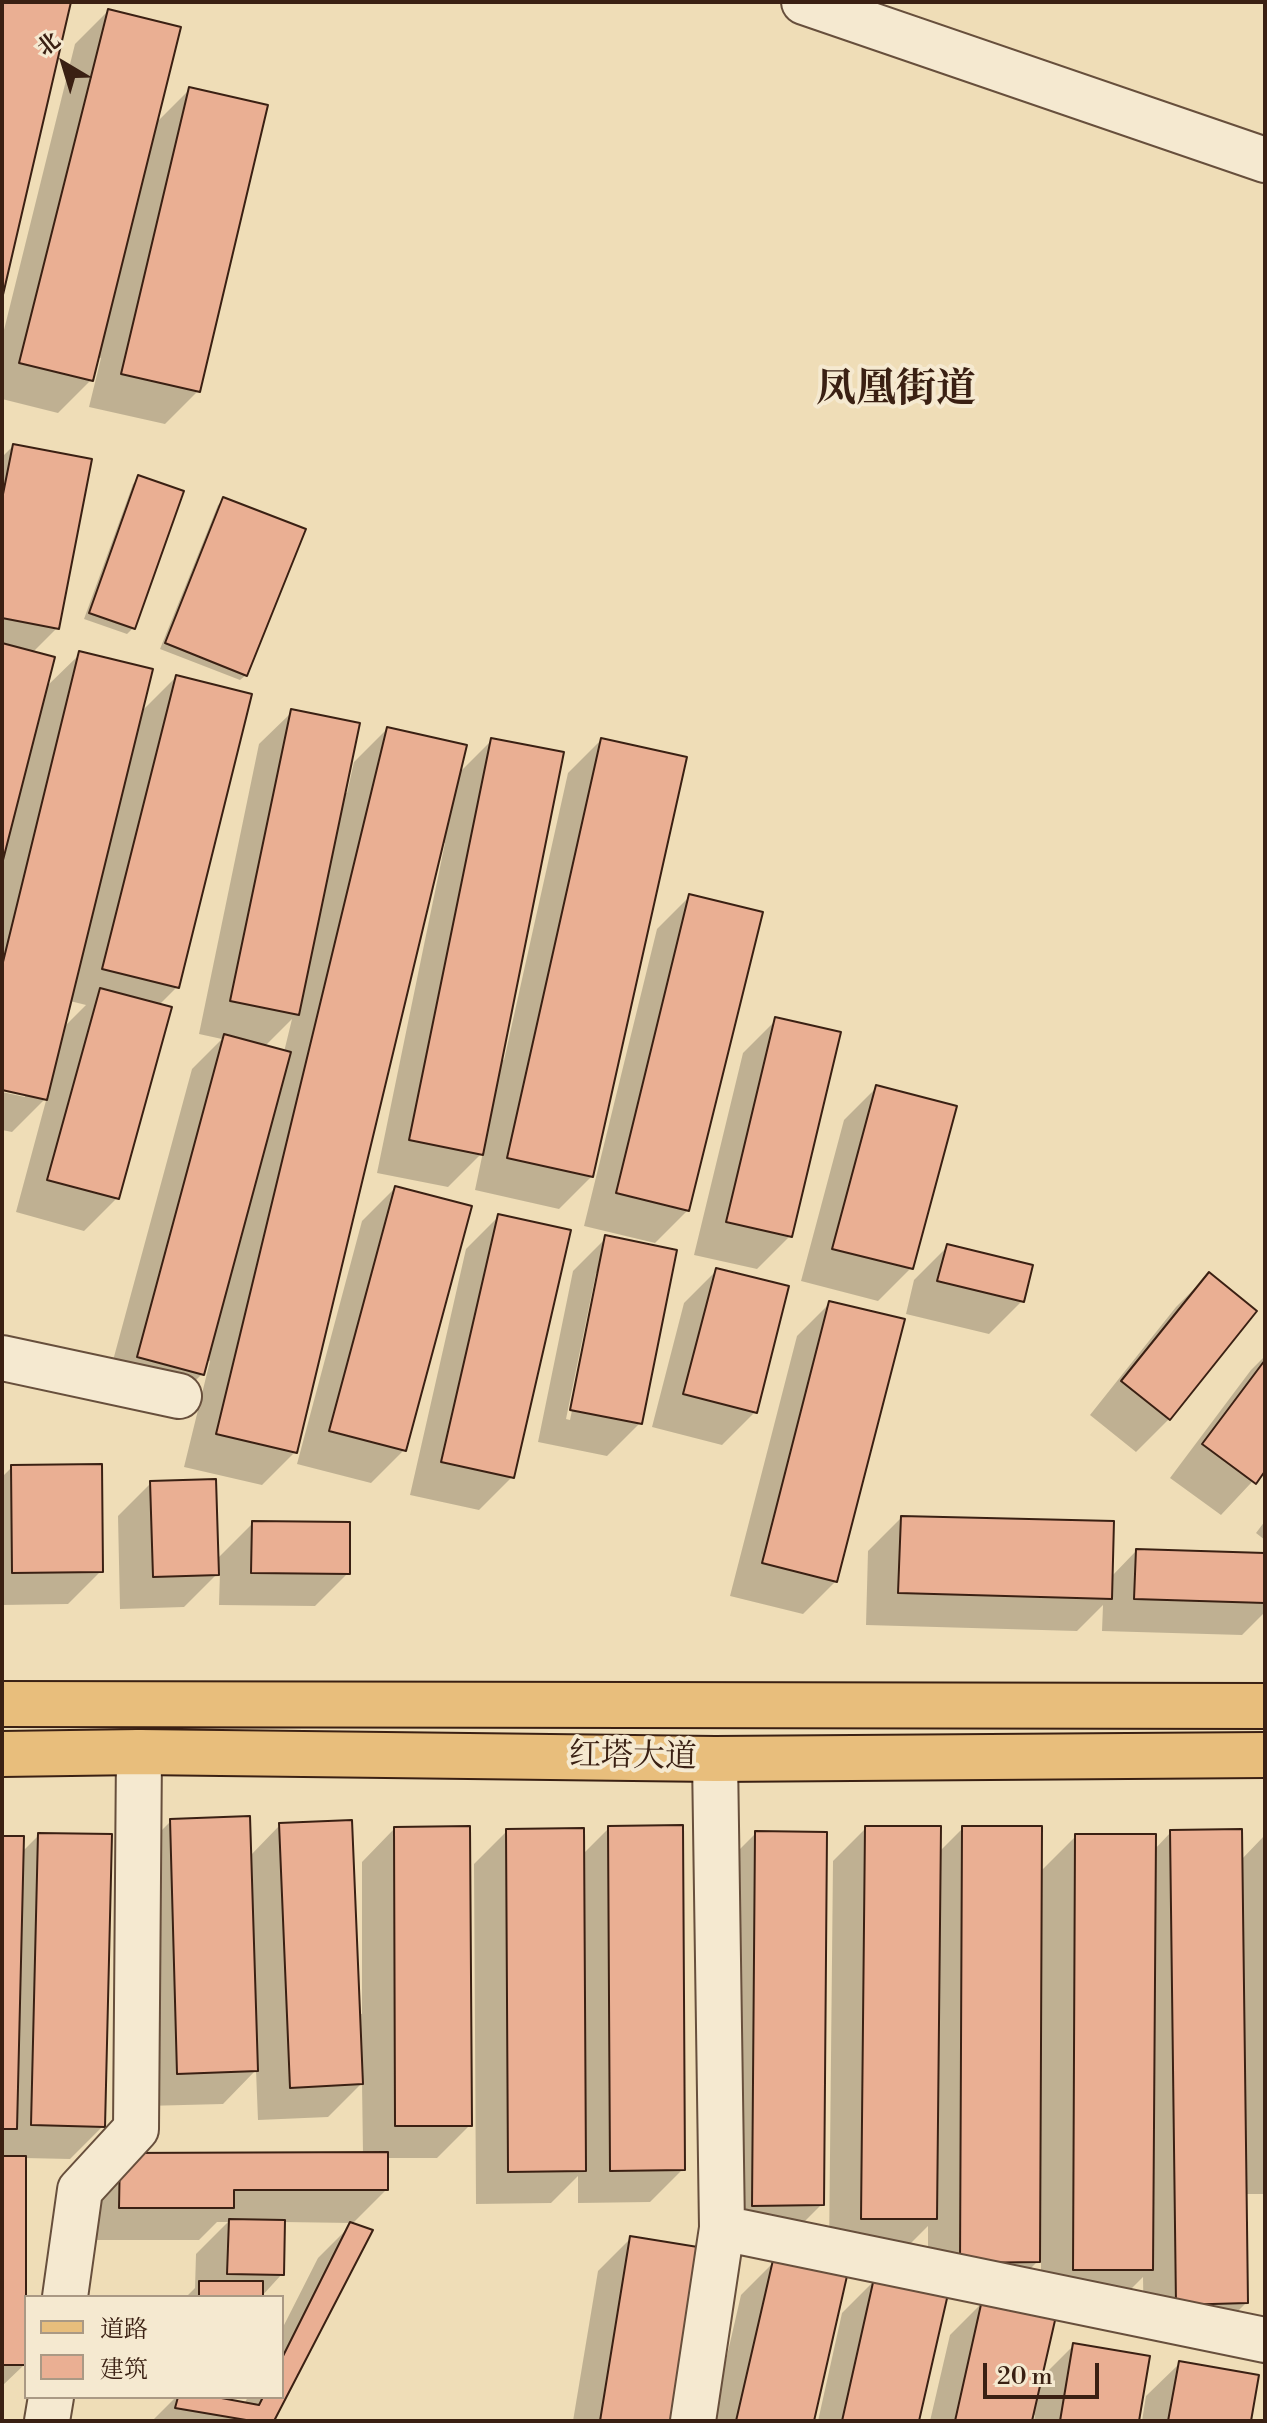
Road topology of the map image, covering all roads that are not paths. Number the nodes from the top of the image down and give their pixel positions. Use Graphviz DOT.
graph roads {
  1 [pos="804,2"];
  2 [pos="1265,160"];
  3 [pos="2,1358"];
  4 [pos="179,1396"];
  5 [pos="2,1704"];
  6 [pos="1265,1706"];
  7 [pos="139,1752"];
  8 [pos="2,1754"];
  9 [pos="1265,1755"];
  10 [pos="715,1759"];
  11 [pos="722,2228"];
  12 [pos="65,2295"];
  13 [pos="1265,2340"];
  14 [pos="51,2399"];
  15 [pos="47,2421"];
  16 [pos="693,2421"];
  1 -- 2 [label="street"];
  3 -- 4 [label="street"];
  5 -- 6 [label="main road, 红塔大道"];
  7 -- 8 [label="main road, 红塔大道"];
  7 -- 10 [label="main road, 红塔大道"];
  7 -- 12 [label="street"];
  9 -- 10 [label="main road, 红塔大道"];
  10 -- 11 [label="street"];
  11 -- 13 [label="street"];
  11 -- 16 [label="street"];
  14 -- 15 [label="street"];
}
